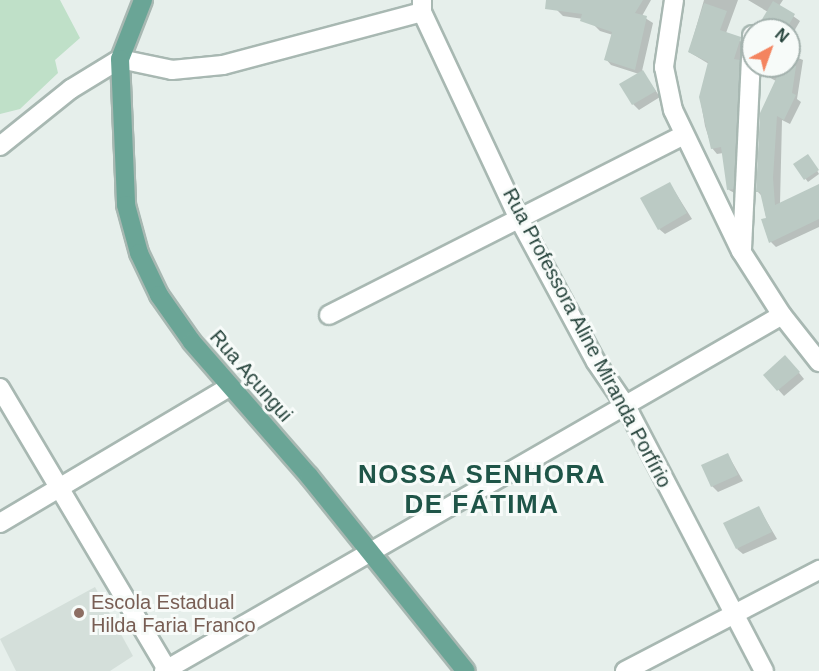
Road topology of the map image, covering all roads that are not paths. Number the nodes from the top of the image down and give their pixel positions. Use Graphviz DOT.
graph roads {
  1 [pos="143,0"];
  2 [pos="674,0"];
  3 [pos="422,6"];
  4 [pos="120,59"];
  5 [pos="751,78"];
  6 [pos="684,135"];
  7 [pos="0,146"];
  8 [pos="519,219"];
  9 [pos="741,251"];
  10 [pos="329,315"];
  11 [pos="782,315"];
  12 [pos="819,362"];
  13 [pos="229,387"];
  14 [pos="0,388"];
  15 [pos="626,406"];
  16 [pos="58,489"];
  17 [pos="0,523"];
  18 [pos="372,552"];
  19 [pos="819,570"];
  20 [pos="735,617"];
  21 [pos="166,670"];
  22 [pos="466,671"];
  23 [pos="625,671"];
  24 [pos="764,671"];
  1 -- 4 [label="main road"];
  2 -- 6 [label="street"];
  3 -- 4 [label="street"];
  3 -- 8 [label="street, Rua Professora Aline Miranda Porfírio"];
  4 -- 7 [label="street"];
  4 -- 13 [label="main road, Rua Açungui"];
  5 -- 9 [label="street"];
  6 -- 8 [label="street"];
  6 -- 9 [label="street"];
  8 -- 10 [label="street"];
  8 -- 15 [label="street, Rua Professora Aline Miranda Porfírio"];
  9 -- 11 [label="street"];
  11 -- 12 [label="street"];
  11 -- 15 [label="street"];
  13 -- 16 [label="street"];
  13 -- 18 [label="main road, Rua Açungui"];
  14 -- 16 [label="street"];
  15 -- 18 [label="street"];
  15 -- 20 [label="street, Rua Professora Aline Miranda Porfírio"];
  16 -- 17 [label="street"];
  16 -- 21 [label="street"];
  18 -- 21 [label="street"];
  18 -- 22 [label="main road, Rua Açungui"];
  19 -- 20 [label="street"];
  20 -- 23 [label="street"];
  20 -- 24 [label="street, Rua Professora Aline Miranda Porfírio"];
}
